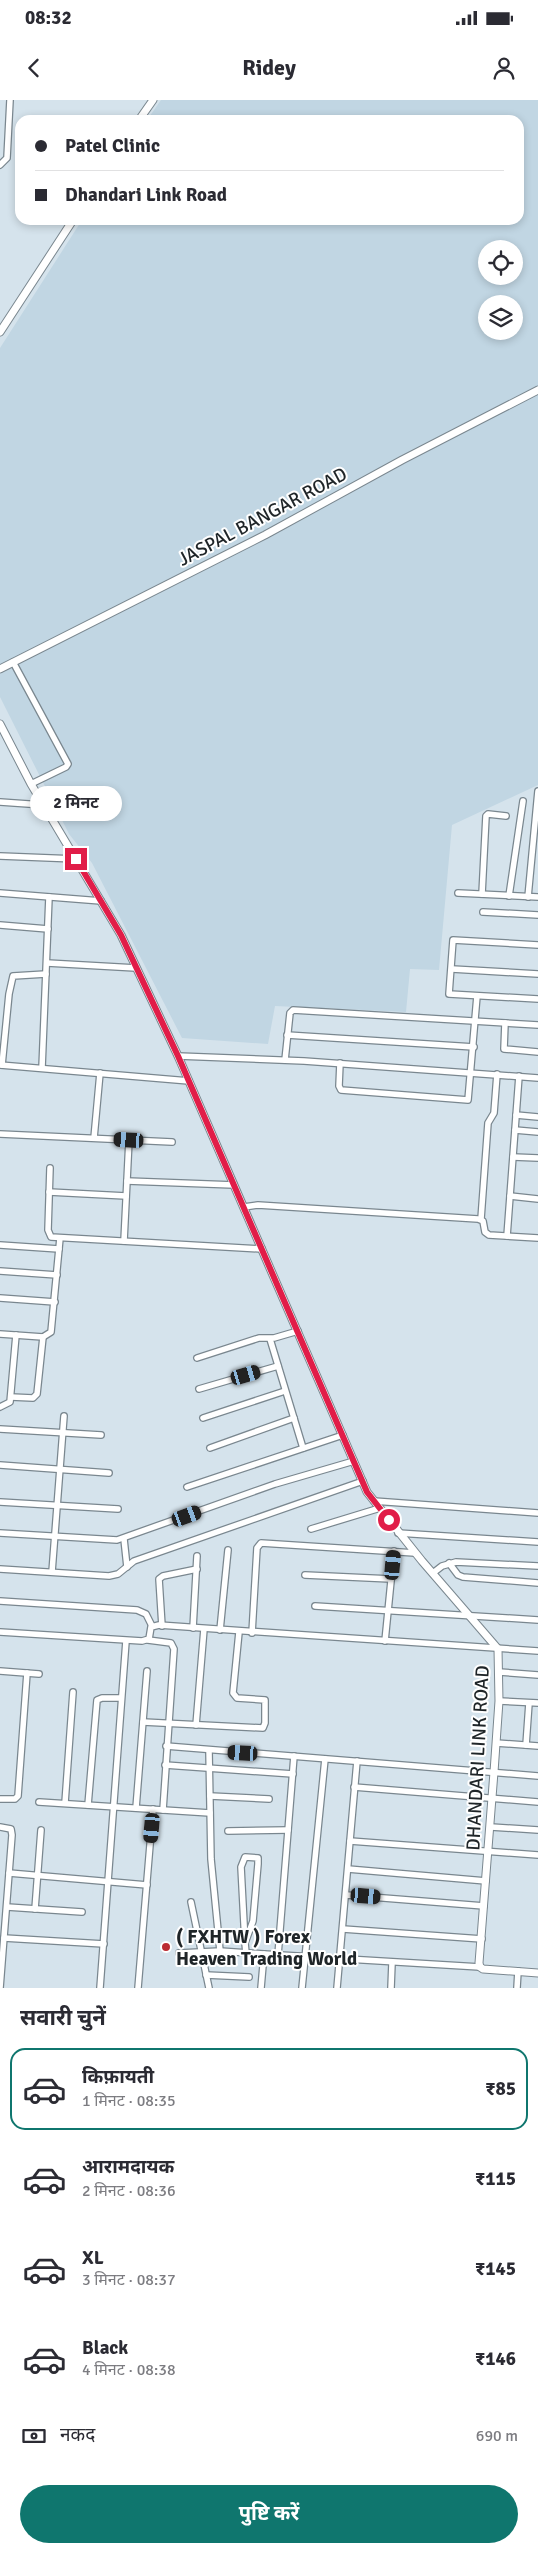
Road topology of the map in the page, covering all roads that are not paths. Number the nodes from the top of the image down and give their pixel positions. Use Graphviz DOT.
graph roads {
  1 [pos="10,100"];
  2 [pos="153,100"];
  3 [pos="143,115"];
  4 [pos="0,134"];
  5 [pos="8,134"];
  6 [pos="0,165"];
  7 [pos="70,225"];
  8 [pos="0,332"];
  9 [pos="538,390"];
  10 [pos="13,662"];
  11 [pos="0,670"];
  12 [pos="0,724"];
  13 [pos="31,784"];
  14 [pos="538,790"];
  15 [pos="523,801"];
  16 [pos="0,802"];
  17 [pos="44,804"];
  18 [pos="506,816"];
  19 [pos="0,856"];
  20 [pos="76,859"];
  21 [pos="0,893"];
  22 [pos="458,893"];
  23 [pos="482,894"];
  24 [pos="509,896"];
  25 [pos="49,897"];
  26 [pos="528,897"];
  27 [pos="538,897"];
  28 [pos="101,902"];
  29 [pos="482,912"];
  30 [pos="538,915"];
  31 [pos="0,925"];
  32 [pos="48,929"];
  33 [pos="538,945"];
  34 [pos="47,963"];
  35 [pos="136,968"];
  36 [pos="452,970"];
  37 [pos="46,974"];
  38 [pos="538,974"];
  39 [pos="477,996"];
  40 [pos="538,1000"];
  41 [pos="476,1021"];
  42 [pos="3,1023"];
  43 [pos="504,1023"];
  44 [pos="538,1025"];
  45 [pos="287,1035"];
  46 [pos="474,1047"];
  47 [pos="538,1052"];
  48 [pos="178,1056"];
  49 [pos="285,1060"];
  50 [pos="340,1063"];
  51 [pos="1,1065"];
  52 [pos="42,1068"];
  53 [pos="471,1072"];
  54 [pos="100,1073"];
  55 [pos="497,1074"];
  56 [pos="519,1076"];
  57 [pos="538,1078"];
  58 [pos="189,1081"];
  59 [pos="516,1115"];
  60 [pos="538,1117"];
  61 [pos="515,1130"];
  62 [pos="538,1132"];
  63 [pos="0,1134"];
  64 [pos="94,1138"];
  65 [pos="129,1140"];
  66 [pos="172,1142"];
  67 [pos="513,1157"];
  68 [pos="538,1158"];
  69 [pos="50,1168"];
  70 [pos="127,1181"];
  71 [pos="234,1185"];
  72 [pos="50,1192"];
  73 [pos="126,1196"];
  74 [pos="510,1196"];
  75 [pos="538,1199"];
  76 [pos="244,1208"];
  77 [pos="481,1219"];
  78 [pos="507,1236"];
  79 [pos="60,1238"];
  80 [pos="538,1238"];
  81 [pos="124,1242"];
  82 [pos="0,1244"];
  83 [pos="59,1249"];
  84 [pos="262,1249"];
  85 [pos="0,1271"];
  86 [pos="57,1275"];
  87 [pos="0,1298"];
  88 [pos="55,1302"];
  89 [pos="298,1331"];
  90 [pos="0,1334"];
  91 [pos="16,1335"];
  92 [pos="43,1337"];
  93 [pos="270,1339"];
  94 [pos="197,1358"];
  95 [pos="278,1366"];
  96 [pos="199,1389"];
  97 [pos="286,1390"];
  98 [pos="11,1397"];
  99 [pos="0,1407"];
  100 [pos="64,1416"];
  101 [pos="203,1418"];
  102 [pos="294,1418"];
  103 [pos="0,1429"];
  104 [pos="62,1433"];
  105 [pos="101,1435"];
  106 [pos="343,1435"];
  107 [pos="210,1448"];
  108 [pos="303,1448"];
  109 [pos="354,1461"];
  110 [pos="0,1465"];
  111 [pos="60,1469"];
  112 [pos="109,1473"];
  113 [pos="363,1481"];
  114 [pos="187,1487"];
  115 [pos="374,1501"];
  116 [pos="0,1502"];
  117 [pos="58,1505"];
  118 [pos="380,1508"];
  119 [pos="118,1509"];
  120 [pos="538,1513"];
  121 [pos="311,1529"];
  122 [pos="398,1532"];
  123 [pos="0,1534"];
  124 [pos="55,1538"];
  125 [pos="124,1538"];
  126 [pos="538,1542"];
  127 [pos="228,1550"];
  128 [pos="394,1551"];
  129 [pos="415,1552"];
  130 [pos="197,1556"];
  131 [pos="449,1563"];
  132 [pos="538,1566"];
  133 [pos="127,1567"];
  134 [pos="0,1569"];
  135 [pos="197,1569"];
  136 [pos="52,1572"];
  137 [pos="433,1573"];
  138 [pos="305,1575"];
  139 [pos="391,1579"];
  140 [pos="538,1583"];
  141 [pos="0,1601"];
  142 [pos="315,1606"];
  143 [pos="388,1610"];
  144 [pos="471,1615"];
  145 [pos="538,1620"];
  146 [pos="152,1626"];
  147 [pos="162,1626"];
  148 [pos="193,1628"];
  149 [pos="204,1629"];
  150 [pos="220,1630"];
  151 [pos="0,1632"];
  152 [pos="239,1632"];
  153 [pos="252,1632"];
  154 [pos="126,1640"];
  155 [pos="148,1640"];
  156 [pos="385,1641"];
  157 [pos="498,1649"];
  158 [pos="538,1651"];
  159 [pos="0,1671"];
  160 [pos="147,1671"];
  161 [pos="499,1672"];
  162 [pos="27,1673"];
  163 [pos="39,1674"];
  164 [pos="538,1675"];
  165 [pos="74,1692"];
  166 [pos="121,1698"];
  167 [pos="498,1701"];
  168 [pos="529,1703"];
  169 [pos="538,1704"];
  170 [pos="143,1722"];
  171 [pos="168,1724"];
  172 [pos="196,1726"];
  173 [pos="496,1743"];
  174 [pos="526,1745"];
  175 [pos="166,1746"];
  176 [pos="538,1746"];
  177 [pos="209,1751"];
  178 [pos="294,1756"];
  179 [pos="325,1758"];
  180 [pos="357,1761"];
  181 [pos="165,1765"];
  182 [pos="209,1767"];
  183 [pos="494,1772"];
  184 [pos="293,1774"];
  185 [pos="538,1776"];
  186 [pos="354,1787"];
  187 [pos="210,1796"];
  188 [pos="0,1799"];
  189 [pos="270,1799"];
  190 [pos="492,1799"];
  191 [pos="39,1802"];
  192 [pos="538,1802"];
  193 [pos="65,1804"];
  194 [pos="88,1805"];
  195 [pos="113,1806"];
  196 [pos="136,1808"];
  197 [pos="153,1809"];
  198 [pos="162,1810"];
  199 [pos="210,1813"];
  200 [pos="0,1827"];
  201 [pos="491,1827"];
  202 [pos="40,1830"];
  203 [pos="288,1830"];
  204 [pos="538,1830"];
  205 [pos="228,1831"];
  206 [pos="350,1841"];
  207 [pos="488,1851"];
  208 [pos="538,1855"];
  209 [pos="348,1869"];
  210 [pos="9,1873"];
  211 [pos="38,1875"];
  212 [pos="486,1881"];
  213 [pos="109,1882"];
  214 [pos="147,1885"];
  215 [pos="346,1895"];
  216 [pos="191,1902"];
  217 [pos="484,1906"];
  218 [pos="7,1908"];
  219 [pos="35,1909"];
  220 [pos="82,1912"];
  221 [pos="343,1929"];
  222 [pos="4,1938"];
  223 [pos="482,1939"];
  224 [pos="245,1943"];
  225 [pos="104,1944"];
  226 [pos="202,1951"];
  227 [pos="220,1951"];
  228 [pos="179,1953"];
  229 [pos="246,1953"];
  230 [pos="264,1954"];
  231 [pos="278,1955"];
  232 [pos="306,1958"];
  233 [pos="340,1960"];
  234 [pos="392,1963"];
  235 [pos="480,1967"];
  236 [pos="518,1971"];
  237 [pos="538,1972"];
  238 [pos="206,1975"];
  239 [pos="249,1977"];
  240 [pos="0,1988"];
  241 [pos="100,1988"];
  242 [pos="138,1988"];
  243 [pos="209,1988"];
  244 [pos="260,1988"];
  245 [pos="302,1988"];
  246 [pos="337,1988"];
  247 [pos="391,1988"];
  248 [pos="517,1988"];
  1 -- 5 [label="street"];
  2 -- 3 [label="street"];
  4 -- 5 [label="street"];
  5 -- 6 [label="street"];
  7 -- 8 [label="street"];
  9 -- 10 [label="street, JASPAL BANGAR ROAD"];
  10 -- 11 [label="street, JASPAL BANGAR ROAD"];
  10 -- 13 [label="street"];
  12 -- 13 [label="street, DHANDARI LINK ROAD"];
  13 -- 17 [label="street, DHANDARI LINK ROAD"];
  14 -- 26 [label="street"];
  15 -- 24 [label="street"];
  16 -- 17 [label="street"];
  17 -- 20 [label="street, DHANDARI LINK ROAD"];
  18 -- 23 [label="street"];
  19 -- 20 [label="street"];
  20 -- 28 [label="street, DHANDARI LINK ROAD"];
  21 -- 25 [label="street"];
  22 -- 23 [label="street"];
  23 -- 24 [label="street"];
  24 -- 26 [label="street"];
  25 -- 28 [label="street"];
  25 -- 32 [label="street"];
  26 -- 27 [label="street"];
  28 -- 35 [label="street, DHANDARI LINK ROAD"];
  29 -- 30 [label="street"];
  31 -- 32 [label="street"];
  32 -- 34 [label="street"];
  33 -- 36 [label="street"];
  34 -- 35 [label="street"];
  34 -- 37 [label="street"];
  35 -- 48 [label="street, DHANDARI LINK ROAD"];
  36 -- 38 [label="street"];
  36 -- 39 [label="street"];
  37 -- 42 [label="street"];
  37 -- 52 [label="street"];
  39 -- 40 [label="street"];
  39 -- 41 [label="street"];
  41 -- 43 [label="street"];
  41 -- 45 [label="street"];
  41 -- 46 [label="street"];
  42 -- 51 [label="street"];
  43 -- 44 [label="street"];
  43 -- 47 [label="street"];
  45 -- 46 [label="street"];
  45 -- 49 [label="street"];
  46 -- 53 [label="street"];
  48 -- 49 [label="street"];
  48 -- 58 [label="street, DHANDARI LINK ROAD"];
  49 -- 50 [label="street"];
  50 -- 53 [label="street"];
  50 -- 53 [label="street"];
  51 -- 52 [label="street"];
  52 -- 54 [label="street"];
  53 -- 55 [label="street"];
  54 -- 58 [label="street"];
  54 -- 64 [label="street"];
  55 -- 56 [label="street"];
  55 -- 77 [label="street"];
  56 -- 57 [label="street"];
  56 -- 59 [label="street"];
  58 -- 71 [label="street, DHANDARI LINK ROAD"];
  59 -- 60 [label="street"];
  59 -- 61 [label="street"];
  61 -- 62 [label="street"];
  61 -- 67 [label="street"];
  63 -- 64 [label="street"];
  64 -- 65 [label="street"];
  65 -- 66 [label="street"];
  65 -- 70 [label="street"];
  67 -- 68 [label="street"];
  67 -- 74 [label="street"];
  69 -- 72 [label="street"];
  70 -- 71 [label="street"];
  70 -- 73 [label="street"];
  71 -- 76 [label="street, DHANDARI LINK ROAD"];
  72 -- 73 [label="street"];
  72 -- 79 [label="street"];
  73 -- 81 [label="street"];
  74 -- 75 [label="street"];
  74 -- 78 [label="street"];
  76 -- 77 [label="street"];
  76 -- 84 [label="street, DHANDARI LINK ROAD"];
  77 -- 78 [label="street"];
  78 -- 80 [label="street"];
  79 -- 81 [label="street"];
  79 -- 83 [label="street"];
  81 -- 84 [label="street"];
  82 -- 83 [label="street"];
  83 -- 86 [label="street"];
  84 -- 89 [label="street, DHANDARI LINK ROAD"];
  85 -- 86 [label="street"];
  86 -- 88 [label="street"];
  87 -- 88 [label="street"];
  88 -- 92 [label="street"];
  89 -- 93 [label="street"];
  89 -- 106 [label="street, DHANDARI LINK ROAD"];
  90 -- 91 [label="street"];
  91 -- 92 [label="street"];
  91 -- 98 [label="street"];
  92 -- 98 [label="street"];
  93 -- 94 [label="street"];
  93 -- 95 [label="street"];
  95 -- 96 [label="street"];
  95 -- 97 [label="street"];
  97 -- 101 [label="street"];
  97 -- 102 [label="street"];
  98 -- 99 [label="street"];
  100 -- 104 [label="street"];
  102 -- 107 [label="street"];
  102 -- 108 [label="street"];
  103 -- 104 [label="street"];
  104 -- 105 [label="street"];
  104 -- 111 [label="street"];
  106 -- 108 [label="street"];
  106 -- 109 [label="street, DHANDARI LINK ROAD"];
  108 -- 114 [label="street"];
  109 -- 113 [label="street, DHANDARI LINK ROAD"];
  109 -- 125 [label="street"];
  110 -- 111 [label="street"];
  111 -- 112 [label="street"];
  111 -- 117 [label="street"];
  113 -- 115 [label="street, DHANDARI LINK ROAD"];
  113 -- 133 [label="street"];
  115 -- 118 [label="street, DHANDARI LINK ROAD"];
  115 -- 120 [label="street"];
  116 -- 117 [label="street"];
  117 -- 119 [label="street"];
  117 -- 124 [label="street"];
  118 -- 121 [label="street"];
  118 -- 122 [label="street, DHANDARI LINK ROAD"];
  122 -- 126 [label="street"];
  122 -- 129 [label="street, DHANDARI LINK ROAD"];
  123 -- 124 [label="street"];
  124 -- 125 [label="street"];
  124 -- 136 [label="street"];
  125 -- 133 [label="street"];
  127 -- 150 [label="street"];
  128 -- 129 [label="street"];
  128 -- 139 [label="street"];
  128 -- 153 [label="street"];
  129 -- 137 [label="street, DHANDARI LINK ROAD"];
  130 -- 135 [label="street"];
  131 -- 132 [label="street"];
  131 -- 137 [label="street"];
  131 -- 140 [label="street"];
  133 -- 136 [label="street"];
  134 -- 136 [label="street"];
  135 -- 147 [label="street"];
  135 -- 148 [label="street"];
  137 -- 144 [label="street, DHANDARI LINK ROAD"];
  138 -- 139 [label="street"];
  139 -- 143 [label="street"];
  141 -- 146 [label="street"];
  142 -- 143 [label="street"];
  143 -- 144 [label="street"];
  143 -- 156 [label="street"];
  144 -- 145 [label="street"];
  144 -- 157 [label="street, DHANDARI LINK ROAD"];
  146 -- 147 [label="street"];
  146 -- 155 [label="street"];
  147 -- 148 [label="street"];
  148 -- 149 [label="street"];
  149 -- 150 [label="street"];
  149 -- 172 [label="street"];
  150 -- 152 [label="street"];
  151 -- 154 [label="street"];
  152 -- 153 [label="street"];
  152 -- 172 [label="street"];
  153 -- 156 [label="street"];
  154 -- 155 [label="street"];
  154 -- 166 [label="street"];
  155 -- 171 [label="street"];
  156 -- 157 [label="street"];
  157 -- 158 [label="street"];
  157 -- 161 [label="street, DHANDARI LINK ROAD"];
  159 -- 162 [label="street"];
  160 -- 170 [label="street"];
  161 -- 164 [label="street"];
  161 -- 167 [label="street, DHANDARI LINK ROAD"];
  162 -- 163 [label="street"];
  162 -- 188 [label="street"];
  165 -- 193 [label="street"];
  166 -- 194 [label="street"];
  166 -- 195 [label="street"];
  167 -- 168 [label="street"];
  167 -- 173 [label="street, DHANDARI LINK ROAD"];
  168 -- 169 [label="street"];
  168 -- 174 [label="street"];
  170 -- 171 [label="street"];
  170 -- 196 [label="street"];
  171 -- 172 [label="street"];
  171 -- 175 [label="street"];
  173 -- 174 [label="street"];
  173 -- 183 [label="street, DHANDARI LINK ROAD"];
  174 -- 176 [label="street"];
  175 -- 177 [label="street"];
  175 -- 181 [label="street"];
  177 -- 178 [label="street"];
  177 -- 182 [label="street"];
  178 -- 179 [label="street"];
  178 -- 184 [label="street"];
  179 -- 180 [label="street"];
  179 -- 232 [label="street"];
  180 -- 183 [label="street"];
  180 -- 186 [label="street"];
  181 -- 182 [label="street"];
  181 -- 198 [label="street"];
  182 -- 184 [label="street"];
  182 -- 187 [label="street"];
  183 -- 185 [label="street"];
  183 -- 190 [label="street, DHANDARI LINK ROAD"];
  184 -- 203 [label="street"];
  186 -- 190 [label="street"];
  186 -- 206 [label="street"];
  187 -- 189 [label="street"];
  187 -- 199 [label="street"];
  190 -- 192 [label="street"];
  190 -- 201 [label="street, DHANDARI LINK ROAD"];
  191 -- 193 [label="street"];
  193 -- 194 [label="street"];
  194 -- 195 [label="street"];
  195 -- 196 [label="street"];
  195 -- 213 [label="street"];
  196 -- 197 [label="street"];
  197 -- 198 [label="street"];
  197 -- 214 [label="street"];
  198 -- 199 [label="street"];
  199 -- 227 [label="street"];
  200 -- 210 [label="street"];
  201 -- 204 [label="street"];
  201 -- 207 [label="street, DHANDARI LINK ROAD"];
  202 -- 211 [label="street"];
  203 -- 205 [label="street"];
  203 -- 231 [label="street"];
  206 -- 207 [label="street"];
  206 -- 209 [label="street"];
  207 -- 208 [label="street"];
  207 -- 212 [label="street, DHANDARI LINK ROAD"];
  209 -- 212 [label="street"];
  209 -- 215 [label="street"];
  210 -- 211 [label="street"];
  210 -- 218 [label="street"];
  211 -- 213 [label="street"];
  211 -- 219 [label="street"];
  212 -- 217 [label="street, DHANDARI LINK ROAD"];
  213 -- 214 [label="street"];
  213 -- 225 [label="street"];
  214 -- 242 [label="street"];
  215 -- 217 [label="street"];
  215 -- 221 [label="street"];
  216 -- 226 [label="street"];
  217 -- 223 [label="street, DHANDARI LINK ROAD"];
  218 -- 219 [label="street"];
  218 -- 222 [label="street"];
  219 -- 220 [label="street"];
  221 -- 223 [label="street"];
  221 -- 233 [label="street"];
  222 -- 225 [label="street"];
  222 -- 240 [label="street"];
  223 -- 235 [label="street, DHANDARI LINK ROAD"];
  224 -- 224 [label="street"];
  224 -- 229 [label="street"];
  225 -- 241 [label="street"];
  226 -- 227 [label="street"];
  226 -- 228 [label="street"];
  226 -- 238 [label="street"];
  227 -- 229 [label="street"];
  229 -- 230 [label="street"];
  230 -- 231 [label="street"];
  230 -- 244 [label="street"];
  231 -- 232 [label="street"];
  232 -- 233 [label="street"];
  232 -- 245 [label="street"];
  233 -- 234 [label="street"];
  233 -- 246 [label="street"];
  234 -- 235 [label="street"];
  234 -- 247 [label="street"];
  235 -- 236 [label="street"];
  236 -- 237 [label="street"];
  236 -- 248 [label="street"];
  238 -- 239 [label="street"];
  238 -- 243 [label="street"];
}
